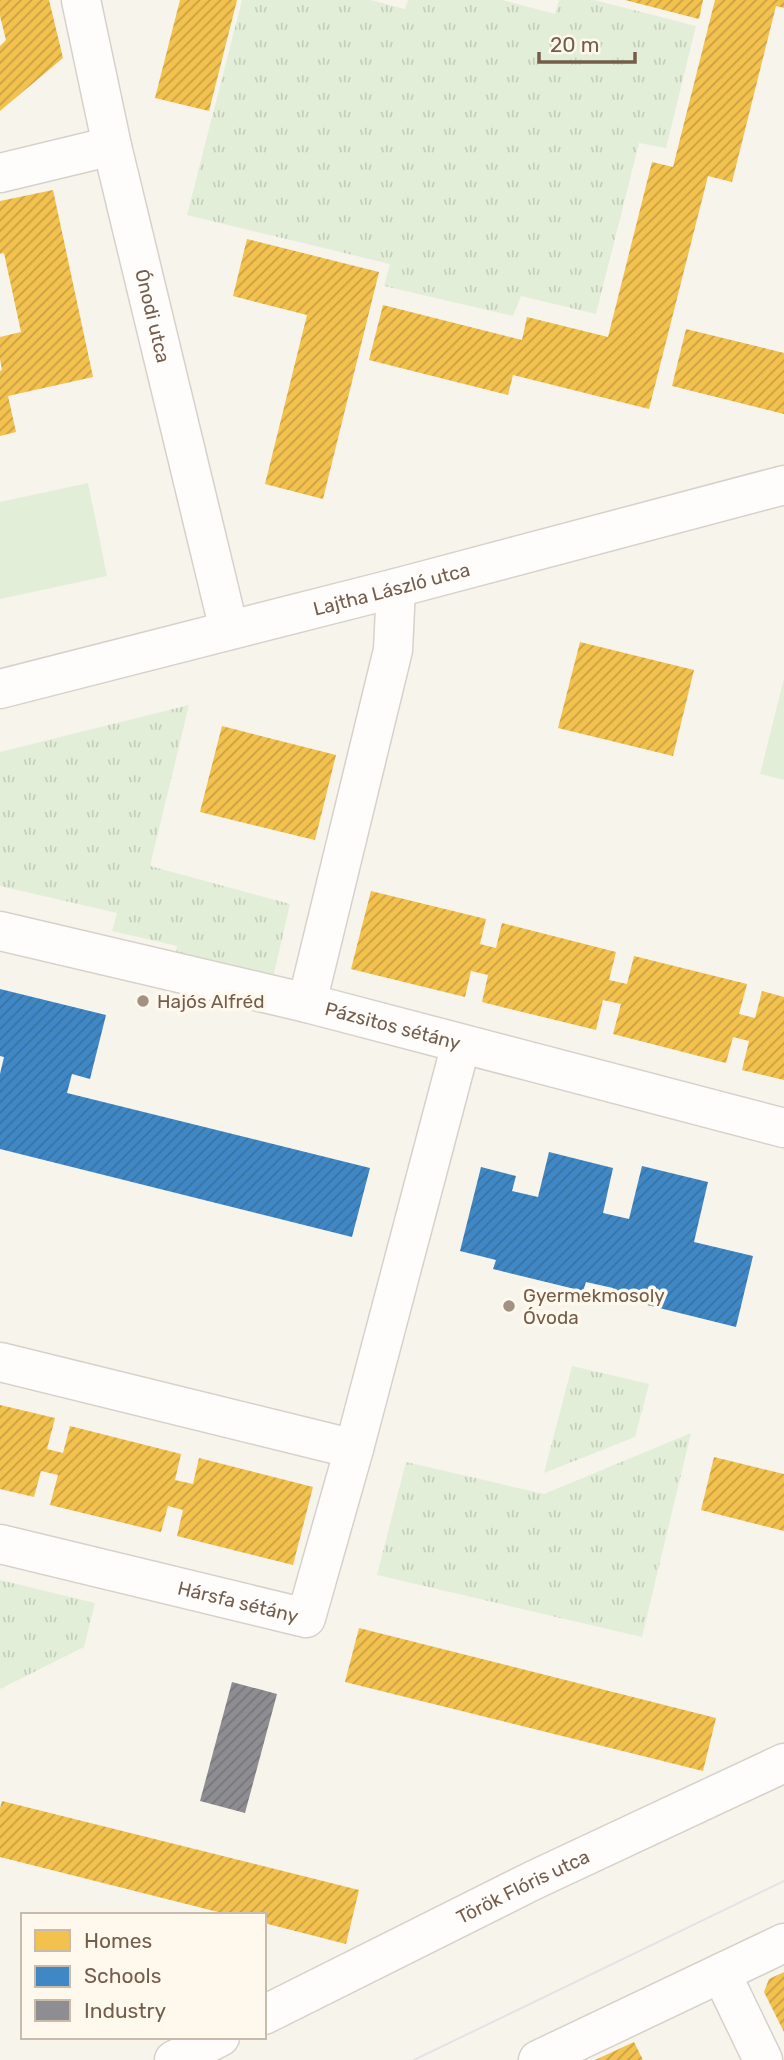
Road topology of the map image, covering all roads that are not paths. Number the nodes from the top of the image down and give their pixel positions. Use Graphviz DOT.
graph roads {
  1 [pos="81,0"];
  2 [pos="112,146"];
  3 [pos="0,173"];
  4 [pos="779,489"];
  5 [pos="396,588"];
  6 [pos="229,630"];
  7 [pos="0,689"];
  8 [pos="0,931"];
  9 [pos="307,1003"];
  10 [pos="461,1044"];
  11 [pos="784,1128"];
  12 [pos="0,1362"];
  13 [pos="354,1449"];
  14 [pos="0,1544"];
  15 [pos="784,1763"];
  16 [pos="784,1943"];
  17 [pos="721,1973"];
  18 [pos="266,2014"];
  19 [pos="216,2039"];
  20 [pos="174,2060"];
  21 [pos="538,2060"];
  22 [pos="763,2060"];
  1 -- 2 [label="street, Ónodi utca"];
  2 -- 3 [label="street"];
  2 -- 6 [label="street, Ónodi utca"];
  4 -- 5 [label="street, Lajtha László utca"];
  5 -- 6 [label="street, Lajtha László utca"];
  5 -- 9 [label="street"];
  6 -- 7 [label="street, Lajtha László utca"];
  8 -- 9 [label="street, Pázsitos sétány"];
  9 -- 10 [label="street, Pázsitos sétány"];
  10 -- 11 [label="street, Pázsitos sétány"];
  10 -- 13 [label="street, Hársfa sétány"];
  12 -- 13 [label="street"];
  13 -- 14 [label="street, Hársfa sétány"];
  15 -- 18 [label="street, Török Flóris utca"];
  16 -- 17 [label="street"];
  17 -- 21 [label="street"];
  17 -- 22 [label="street"];
  19 -- 20 [label="street"];
}
